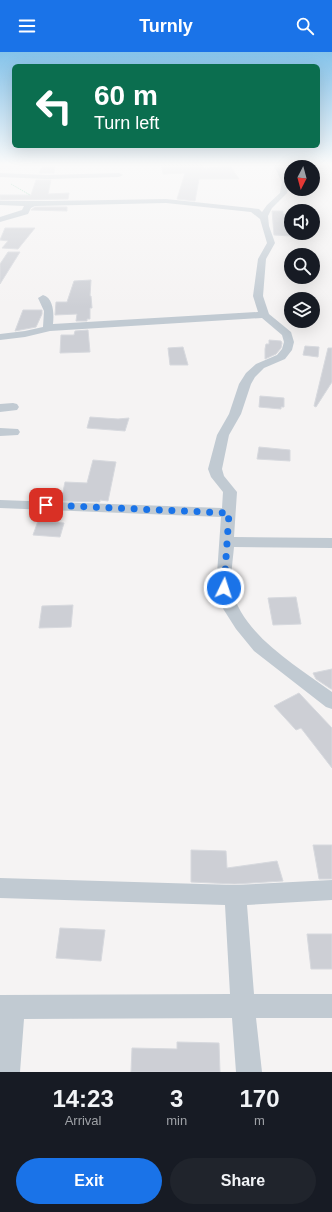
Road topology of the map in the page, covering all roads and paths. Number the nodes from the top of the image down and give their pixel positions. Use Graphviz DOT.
graph roads {
  1 [pos="25,212"];
  2 [pos="257,212"];
  3 [pos="264,212"];
  4 [pos="263,218"];
  5 [pos="0,220"];
  6 [pos="42,298"];
  7 [pos="264,315"];
  8 [pos="87,326"];
  9 [pos="0,336"];
  10 [pos="13,407"];
  11 [pos="0,408"];
  12 [pos="0,432"];
  13 [pos="14,432"];
  14 [pos="0,504"];
  15 [pos="229,513"];
  16 [pos="227,542"];
  17 [pos="332,543"];
  18 [pos="332,702"];
  19 [pos="0,888"];
  20 [pos="332,890"];
  21 [pos="235,895"];
  22 [pos="332,1006"];
  23 [pos="6,1007"];
  24 [pos="242,1007"];
  25 [pos="7,1072"];
  26 [pos="249,1072"];
  1 -- 5 [label="street"];
  2 -- 4 [label="street"];
  3 -- 4 [label="street"];
  4 -- 7 [label="street"];
  6 -- 8 [label="street"];
  7 -- 8 [label="street"];
  7 -- 15 [label="street"];
  8 -- 9 [label="street"];
  10 -- 11 [label="street"];
  12 -- 13 [label="street"];
  14 -- 15 [label="street"];
  15 -- 16 [label="street"];
  16 -- 17 [label="street"];
  16 -- 18 [label="street"];
  19 -- 21 [label="street"];
  20 -- 21 [label="street"];
  21 -- 24 [label="street"];
  22 -- 24 [label="street"];
  23 -- 24 [label="street"];
  23 -- 25 [label="street"];
  24 -- 26 [label="street"];
}
